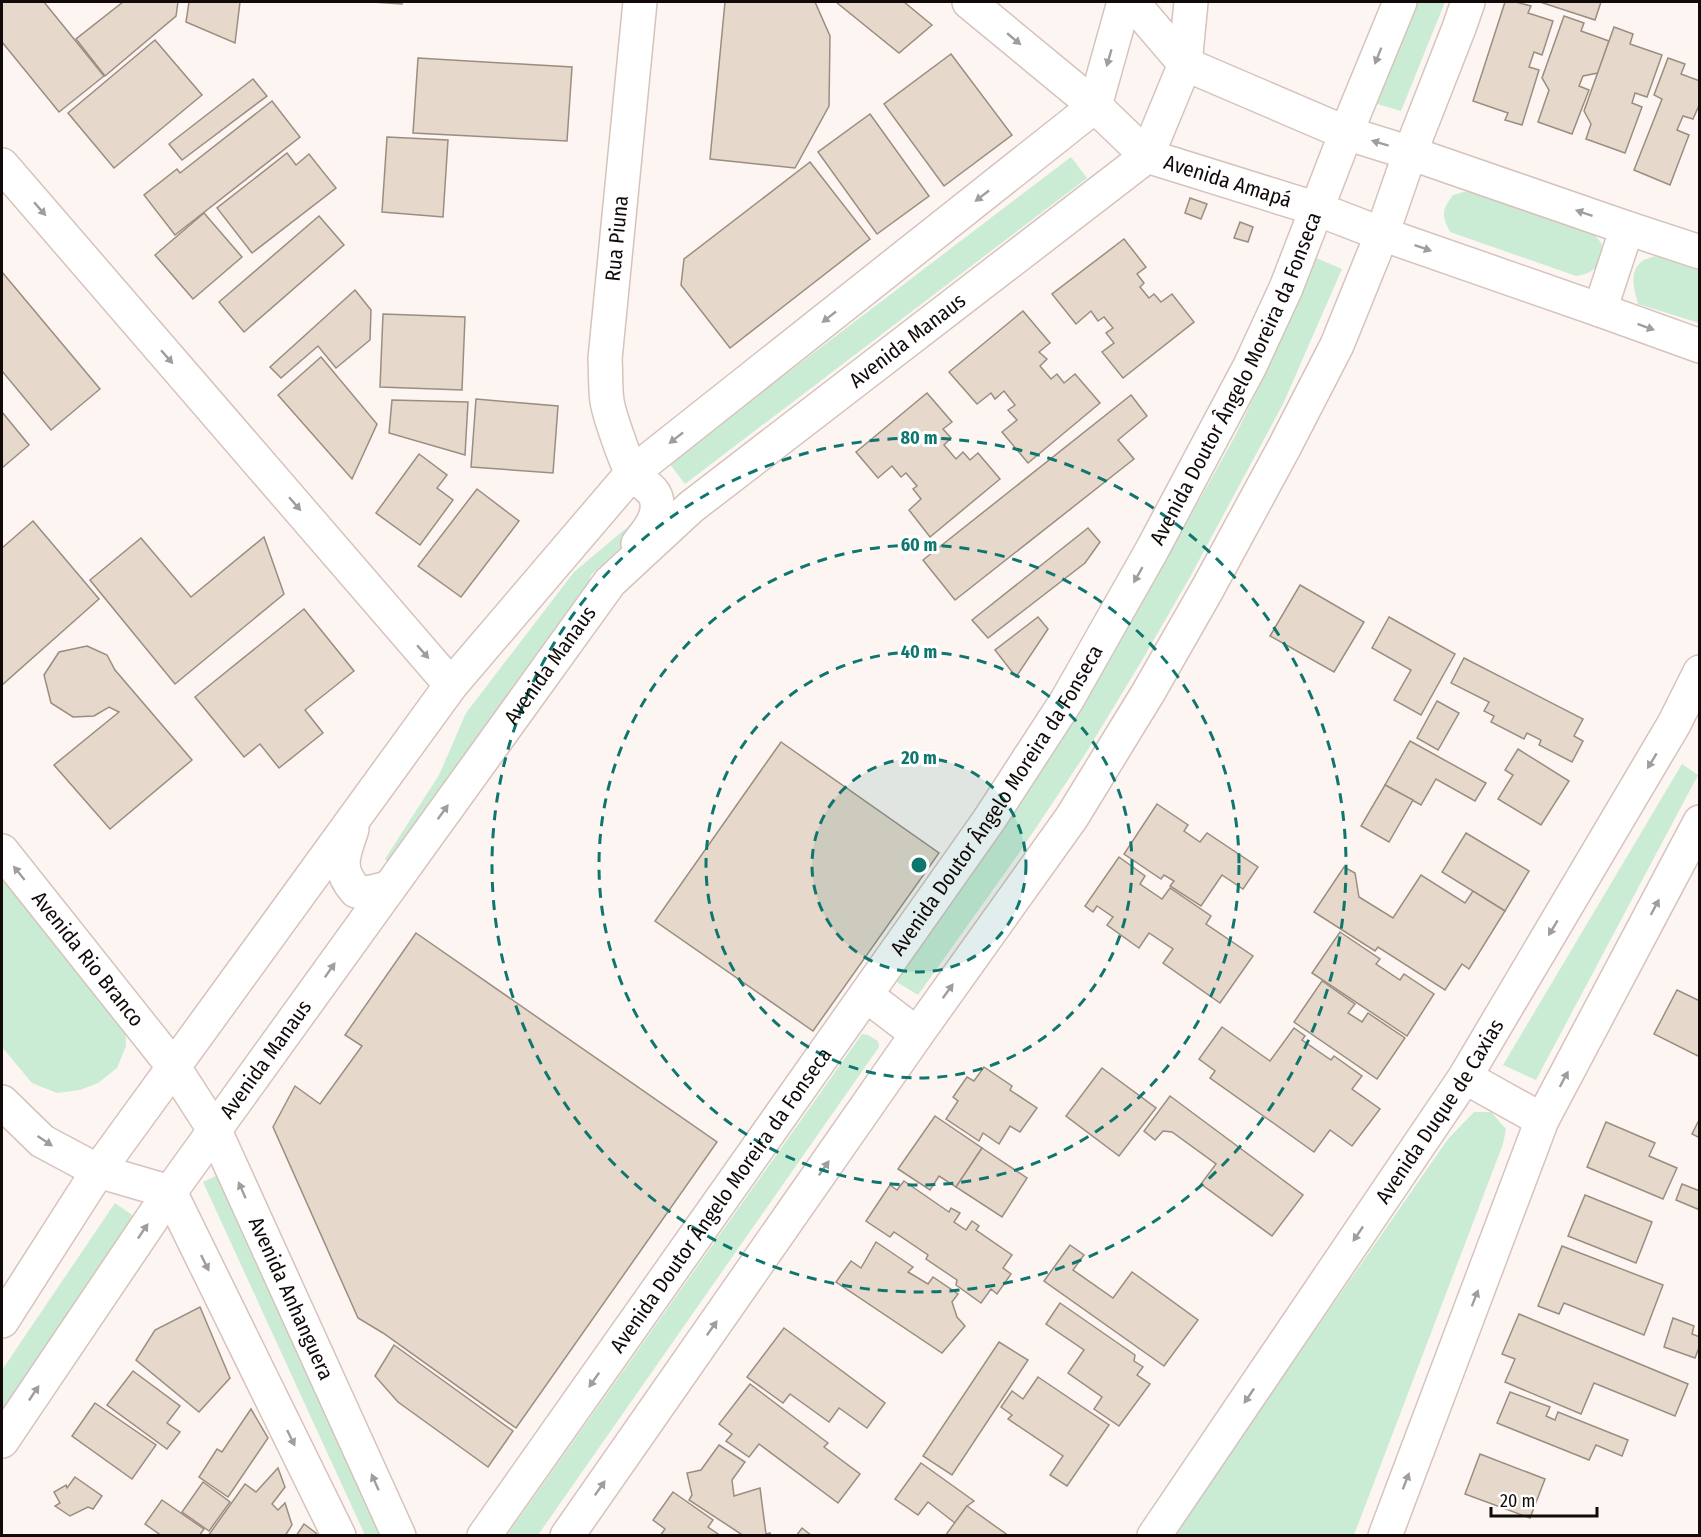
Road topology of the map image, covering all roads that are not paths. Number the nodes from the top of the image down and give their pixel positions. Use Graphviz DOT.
graph roads {
  1 [pos="640,2"];
  2 [pos="969,2"];
  3 [pos="1124,2"];
  4 [pos="1132,2"];
  5 [pos="1191,2"];
  6 [pos="1400,2"];
  7 [pos="1467,2"];
  8 [pos="1185,64"];
  9 [pos="1095,106"];
  10 [pos="1346,133"];
  11 [pos="1410,153"];
  12 [pos="1147,156"];
  13 [pos="2,165"];
  14 [pos="1317,208"];
  15 [pos="1627,228"];
  16 [pos="1382,234"];
  17 [pos="1700,252"];
  18 [pos="1600,310"];
  19 [pos="1700,346"];
  20 [pos="632,473"];
  21 [pos="610,582"];
  22 [pos="1700,672"];
  23 [pos="451,685"];
  24 [pos="1687,729"];
  25 [pos="357,816"];
  26 [pos="1700,822"];
  27 [pos="2,851"];
  28 [pos="388,888"];
  29 [pos="866,994"];
  30 [pos="917,1034"];
  31 [pos="173,1066"];
  32 [pos="1465,1077"];
  33 [pos="2,1102"];
  34 [pos="1542,1120"];
  35 [pos="215,1131"];
  36 [pos="99,1171"];
  37 [pos="170,1192"];
  38 [pos="2,1321"];
  39 [pos="2,1441"];
  40 [pos="339,1536"];
  41 [pos="399,1536"];
  42 [pos="484,1536"];
  43 [pos="567,1536"];
  44 [pos="1154,1536"];
  45 [pos="1385,1536"];
  1 -- 20 [label="street, Rua Piuna"];
  2 -- 9 [label="street, Avenida Amapá, one-way"];
  3 -- 9 [label="street, one-way"];
  4 -- 8 [label="street"];
  5 -- 8 [label="street"];
  6 -- 10 [label="street, Avenida Doutor Ângelo Moreira da Fonseca, one-way"];
  7 -- 11 [label="street"];
  8 -- 10 [label="street"];
  8 -- 12 [label="street"];
  9 -- 12 [label="street, Avenida Amapá"];
  9 -- 20 [label="street, one-way"];
  11 -- 10 [label="street, one-way"];
  10 -- 14 [label="street, Avenida Doutor Ângelo Moreira da Fonseca"];
  15 -- 11 [label="street, one-way"];
  11 -- 16 [label="street"];
  12 -- 14 [label="street, Avenida Amapá"];
  12 -- 21 [label="street, Avenida Manaus"];
  13 -- 23 [label="street, one-way"];
  14 -- 16 [label="street, Avenida Amapá"];
  14 -- 29 [label="street, Avenida Doutor Ângelo Moreira da Fonseca, one-way"];
  15 -- 17 [label="street"];
  15 -- 18 [label="street"];
  16 -- 18 [label="street, Avenida Amapá, one-way"];
  30 -- 16 [label="street, one-way"];
  18 -- 19 [label="street, Avenida Amapá, one-way"];
  20 -- 21 [label="street"];
  20 -- 23 [label="street"];
  28 -- 21 [label="street, Avenida Manaus, one-way"];
  22 -- 24 [label="street, Avenida Duque de Caxias"];
  23 -- 25 [label="street"];
  24 -- 32 [label="street, Avenida Duque de Caxias, one-way"];
  25 -- 28 [label="street"];
  25 -- 31 [label="street"];
  34 -- 26 [label="street, one-way"];
  31 -- 27 [label="street, Avenida Rio Branco, one-way"];
  35 -- 28 [label="street, Avenida Manaus, one-way"];
  29 -- 30 [label="street"];
  29 -- 42 [label="street, Avenida Doutor Ângelo Moreira da Fonseca, one-way"];
  43 -- 30 [label="street, one-way"];
  31 -- 35 [label="street, Avenida Anhanguera"];
  31 -- 36 [label="street"];
  32 -- 34 [label="street"];
  32 -- 44 [label="street, Avenida Duque de Caxias, one-way"];
  33 -- 36 [label="street, one-way"];
  45 -- 34 [label="street, one-way"];
  35 -- 37 [label="street, Avenida Manaus"];
  41 -- 35 [label="street, Avenida Anhanguera, one-way"];
  36 -- 37 [label="street"];
  36 -- 38 [label="street"];
  39 -- 37 [label="street, Avenida Manaus, one-way"];
  37 -- 40 [label="street, one-way"];
}
